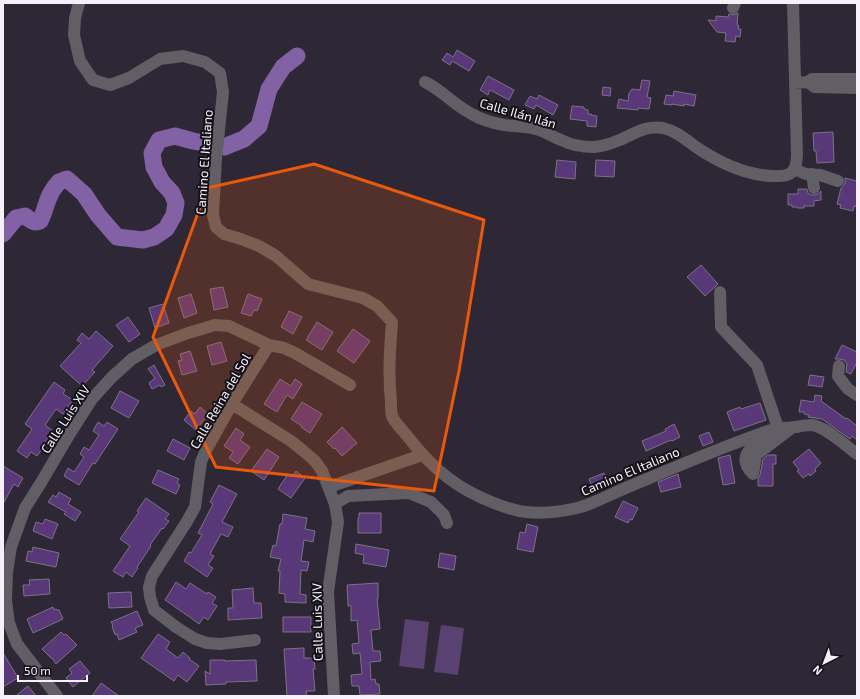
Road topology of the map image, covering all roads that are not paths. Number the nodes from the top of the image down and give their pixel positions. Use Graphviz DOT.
graph roads {
  1 [pos="79,3"];
  2 [pos="793,3"];
  3 [pos="857,79"];
  4 [pos="425,82"];
  5 [pos="802,82"];
  6 [pos="857,88"];
  7 [pos="794,169"];
  8 [pos="812,174"];
  9 [pos="838,181"];
  10 [pos="814,188"];
  11 [pos="720,292"];
  12 [pos="269,345"];
  13 [pos="839,366"];
  14 [pos="350,385"];
  15 [pos="856,394"];
  16 [pos="232,404"];
  17 [pos="793,427"];
  18 [pos="774,430"];
  19 [pos="857,454"];
  20 [pos="422,455"];
  21 [pos="329,487"];
  22 [pos="334,504"];
  23 [pos="447,523"];
  24 [pos="5,571"];
  25 [pos="255,640"];
  26 [pos="57,696"];
  27 [pos="334,696"];
  1 -- 20 [label="street, Camino El Italiano"];
  2 -- 5 [label="street"];
  3 -- 5 [label="street"];
  4 -- 7 [label="street, Calle Ilán Ilán"];
  5 -- 6 [label="street"];
  5 -- 7 [label="street"];
  7 -- 8 [label="street"];
  8 -- 9 [label="street"];
  8 -- 10 [label="street"];
  11 -- 18 [label="street"];
  12 -- 14 [label="street, Calle Luis XIV"];
  12 -- 16 [label="street, Calle Reina del Sol"];
  12 -- 24 [label="street, Calle Luis XIV"];
  13 -- 15 [label="street"];
  16 -- 21 [label="street, Calle Luis XIV"];
  16 -- 25 [label="street, Calle Reina del Sol"];
  17 -- 18 [label="street, Camino El Italiano"];
  17 -- 18 [label="street"];
  17 -- 19 [label="street, Camino El Italiano"];
  18 -- 20 [label="street, Camino El Italiano"];
  20 -- 21 [label="street"];
  21 -- 22 [label="street, Calle Luis XIV"];
  22 -- 23 [label="street"];
  22 -- 27 [label="street, Calle Luis XIV"];
  24 -- 26 [label="street, Calle Luis XIV"];
}
